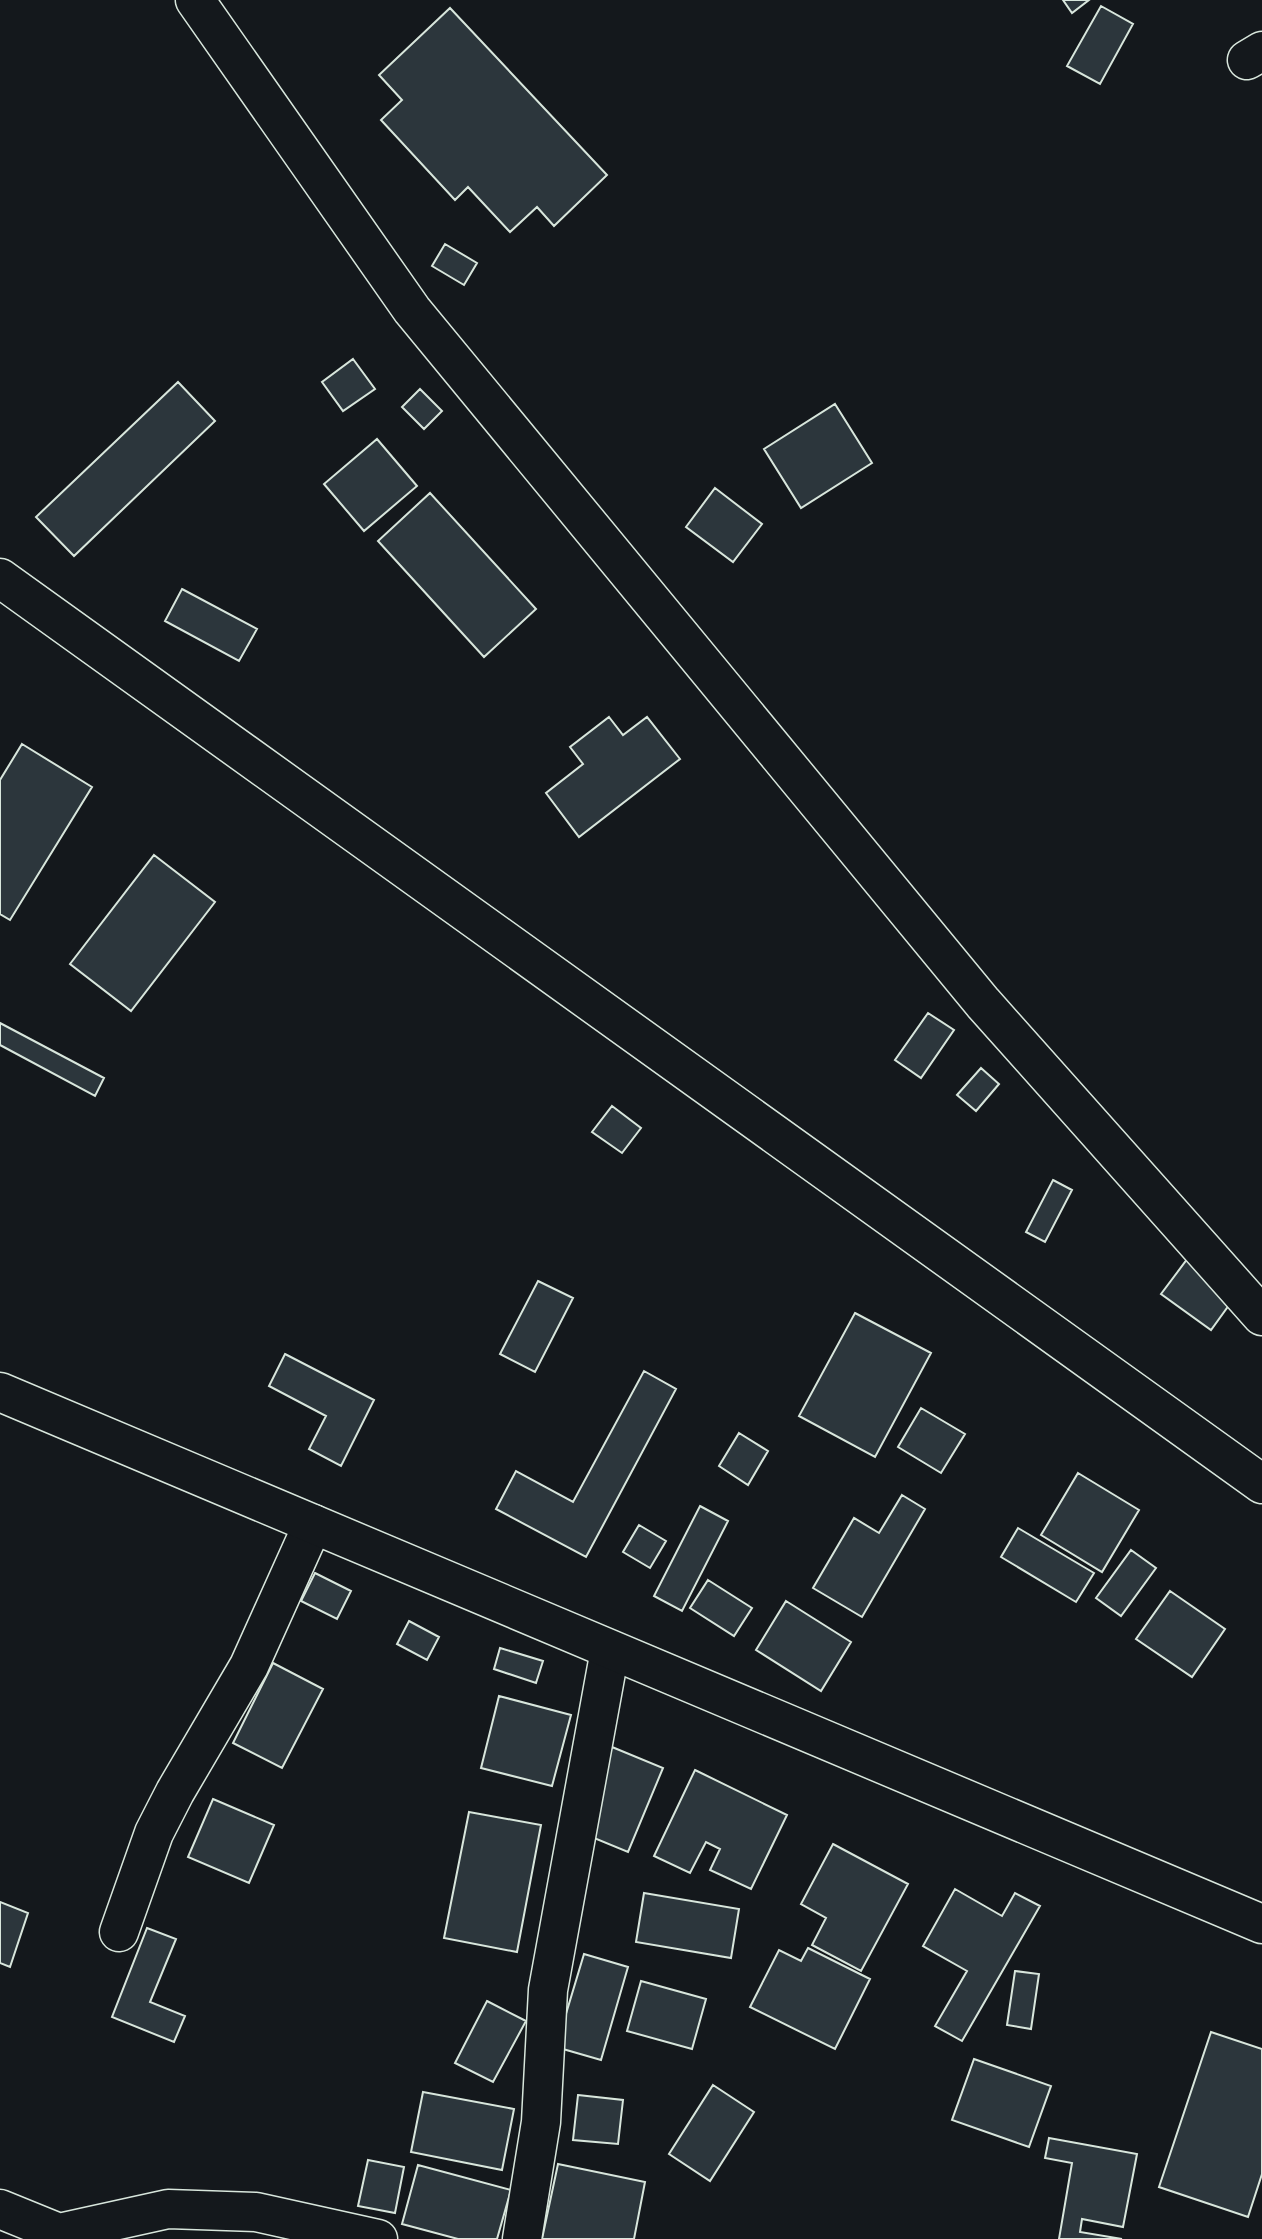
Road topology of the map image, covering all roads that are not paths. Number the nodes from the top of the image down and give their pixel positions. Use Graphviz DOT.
graph roads {
  1 [pos="195,0"];
  2 [pos="0,578"];
  3 [pos="1262,1316"];
  4 [pos="0,1392"];
  5 [pos="1262,1484"];
  6 [pos="313,1524"];
  7 [pos="610,1650"];
  8 [pos="1262,1924"];
  9 [pos="119,1931"];
  10 [pos="0,2208"];
  11 [pos="56,2236"];
  12 [pos="378,2239"];
  13 [pos="522,2239"];
  1 -- 3 [label="main road"];
  2 -- 5 [label="main road"];
  4 -- 6 [label="main road"];
  6 -- 7 [label="main road"];
  6 -- 9 [label="main road"];
  7 -- 8 [label="main road"];
  7 -- 13 [label="main road"];
  10 -- 11 [label="main road"];
  11 -- 12 [label="main road"];
}
